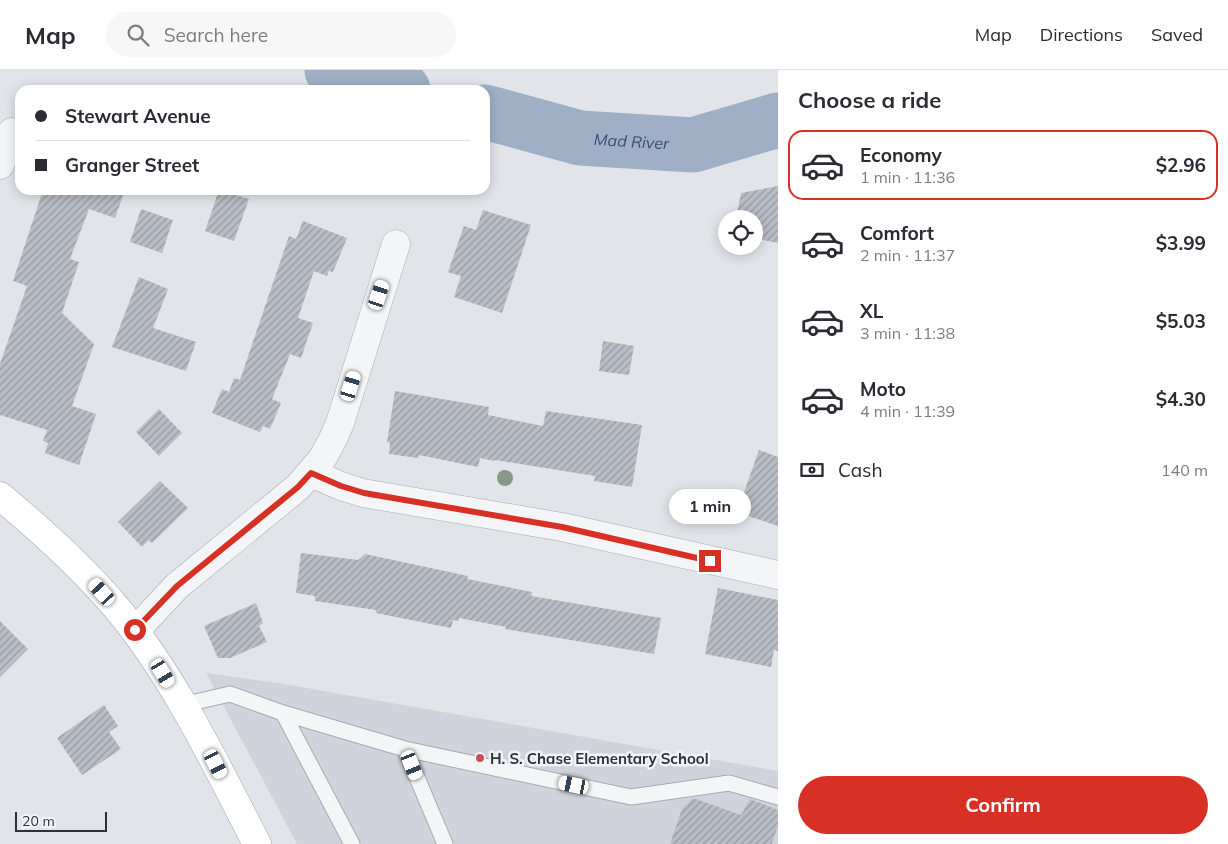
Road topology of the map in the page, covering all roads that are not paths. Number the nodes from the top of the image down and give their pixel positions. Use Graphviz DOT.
graph roads {
  1 [pos="12,132"];
  2 [pos="0,166"];
  3 [pos="396,244"];
  4 [pos="311,473"];
  5 [pos="0,496"];
  6 [pos="778,575"];
  7 [pos="135,630"];
  8 [pos="182,704"];
  9 [pos="284,713"];
  10 [pos="405,749"];
  11 [pos="778,797"];
  12 [pos="257,844"];
  13 [pos="352,844"];
  14 [pos="445,844"];
  1 -- 2 [label="street"];
  3 -- 4 [label="street"];
  4 -- 6 [label="street"];
  4 -- 7 [label="street"];
  5 -- 7 [label="main road"];
  7 -- 8 [label="main road"];
  8 -- 9 [label="lane"];
  8 -- 12 [label="main road"];
  9 -- 10 [label="lane"];
  9 -- 13 [label="lane"];
  10 -- 11 [label="lane"];
  10 -- 14 [label="lane"];
}
